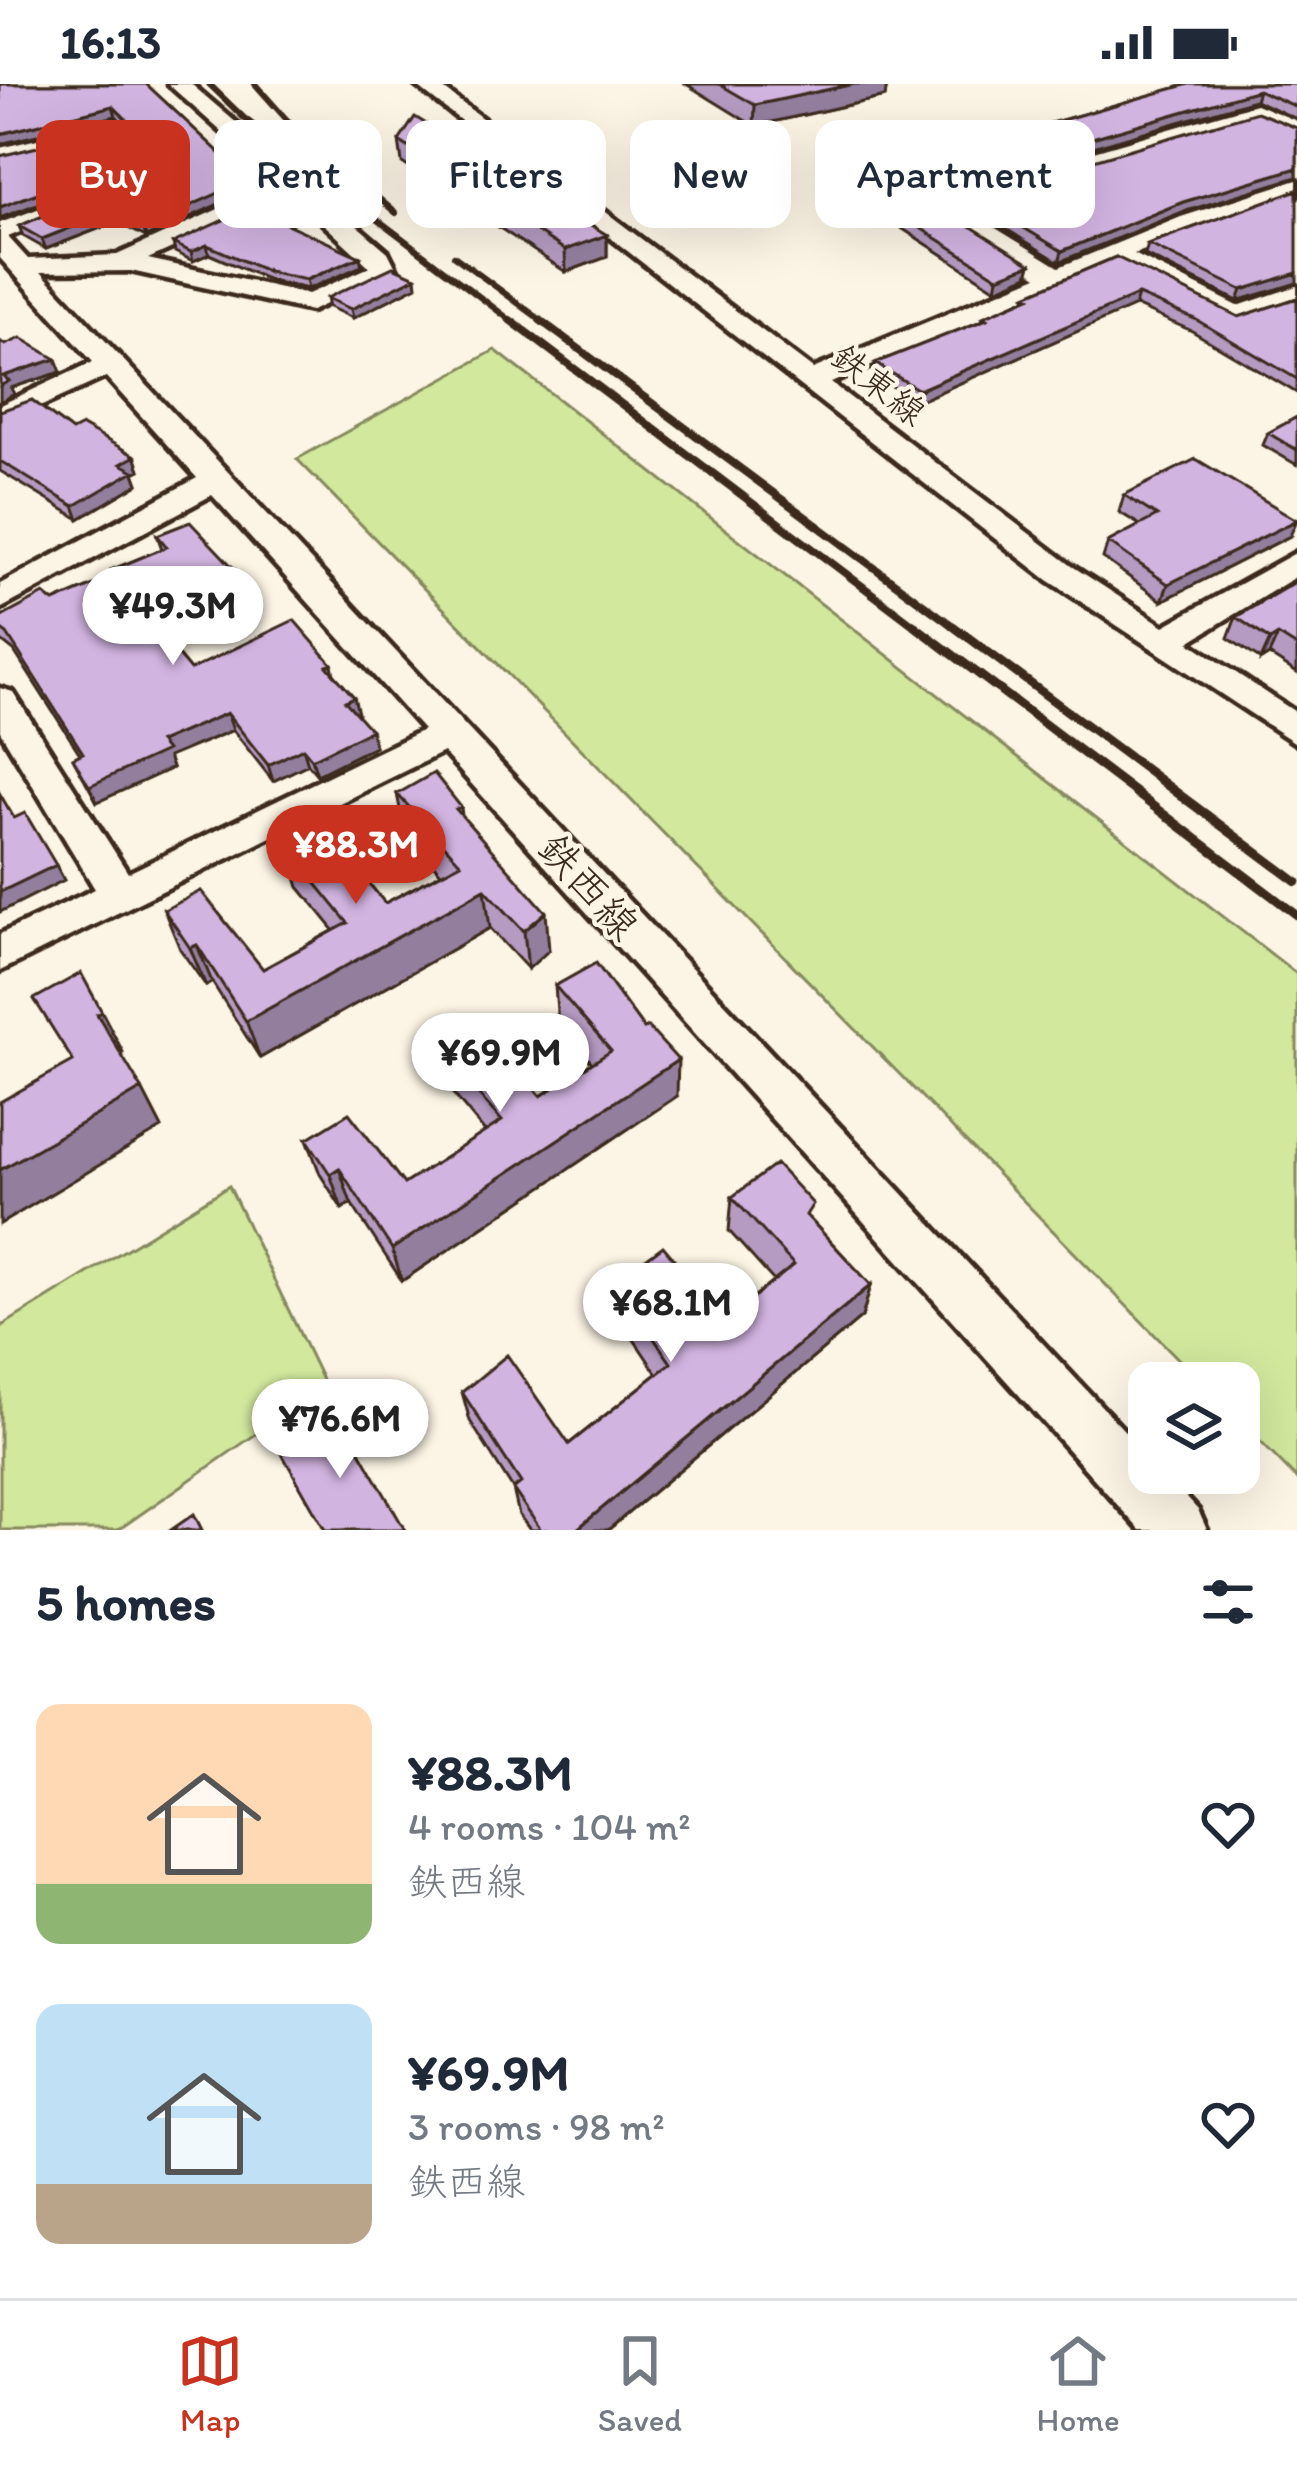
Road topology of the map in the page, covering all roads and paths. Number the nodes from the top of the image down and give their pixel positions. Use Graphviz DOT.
graph roads {
  1 [pos="178,84"];
  2 [pos="424,84"];
  3 [pos="219,120"];
  4 [pos="1297,129"];
  5 [pos="0,155"];
  6 [pos="1297,187"];
  7 [pos="214,220"];
  8 [pos="345,228"];
  9 [pos="1114,254"];
  10 [pos="121,262"];
  11 [pos="15,263"];
  12 [pos="1057,278"];
  13 [pos="1297,294"];
  14 [pos="111,364"];
  15 [pos="810,381"];
  16 [pos="0,416"];
  17 [pos="217,480"];
  18 [pos="1297,562"];
  19 [pos="0,598"];
  20 [pos="1163,642"];
  21 [pos="0,700"];
  22 [pos="1297,731"];
  23 [pos="449,733"];
  24 [pos="120,895"];
  25 [pos="0,954"];
  26 [pos="1178,1530"];
  1 -- 3 [label="street"];
  2 -- 15 [label="street, 鉄東線"];
  4 -- 12 [label="street"];
  5 -- 11 [label="street"];
  6 -- 9 [label="street"];
  7 -- 10 [label="street"];
  8 -- 10 [label="street"];
  9 -- 12 [label="street"];
  9 -- 13 [label="street"];
  10 -- 11 [label="street"];
  11 -- 14 [label="street, 鉄西線"];
  12 -- 15 [label="street"];
  14 -- 16 [label="street"];
  14 -- 17 [label="street, 鉄西線"];
  15 -- 20 [label="street, 鉄東線"];
  17 -- 19 [label="street"];
  17 -- 23 [label="street, 鉄西線"];
  18 -- 20 [label="street"];
  20 -- 22 [label="street, 鉄東線"];
  21 -- 24 [label="street"];
  23 -- 24 [label="street"];
  23 -- 26 [label="street, 鉄西線"];
  24 -- 25 [label="street"];
}
